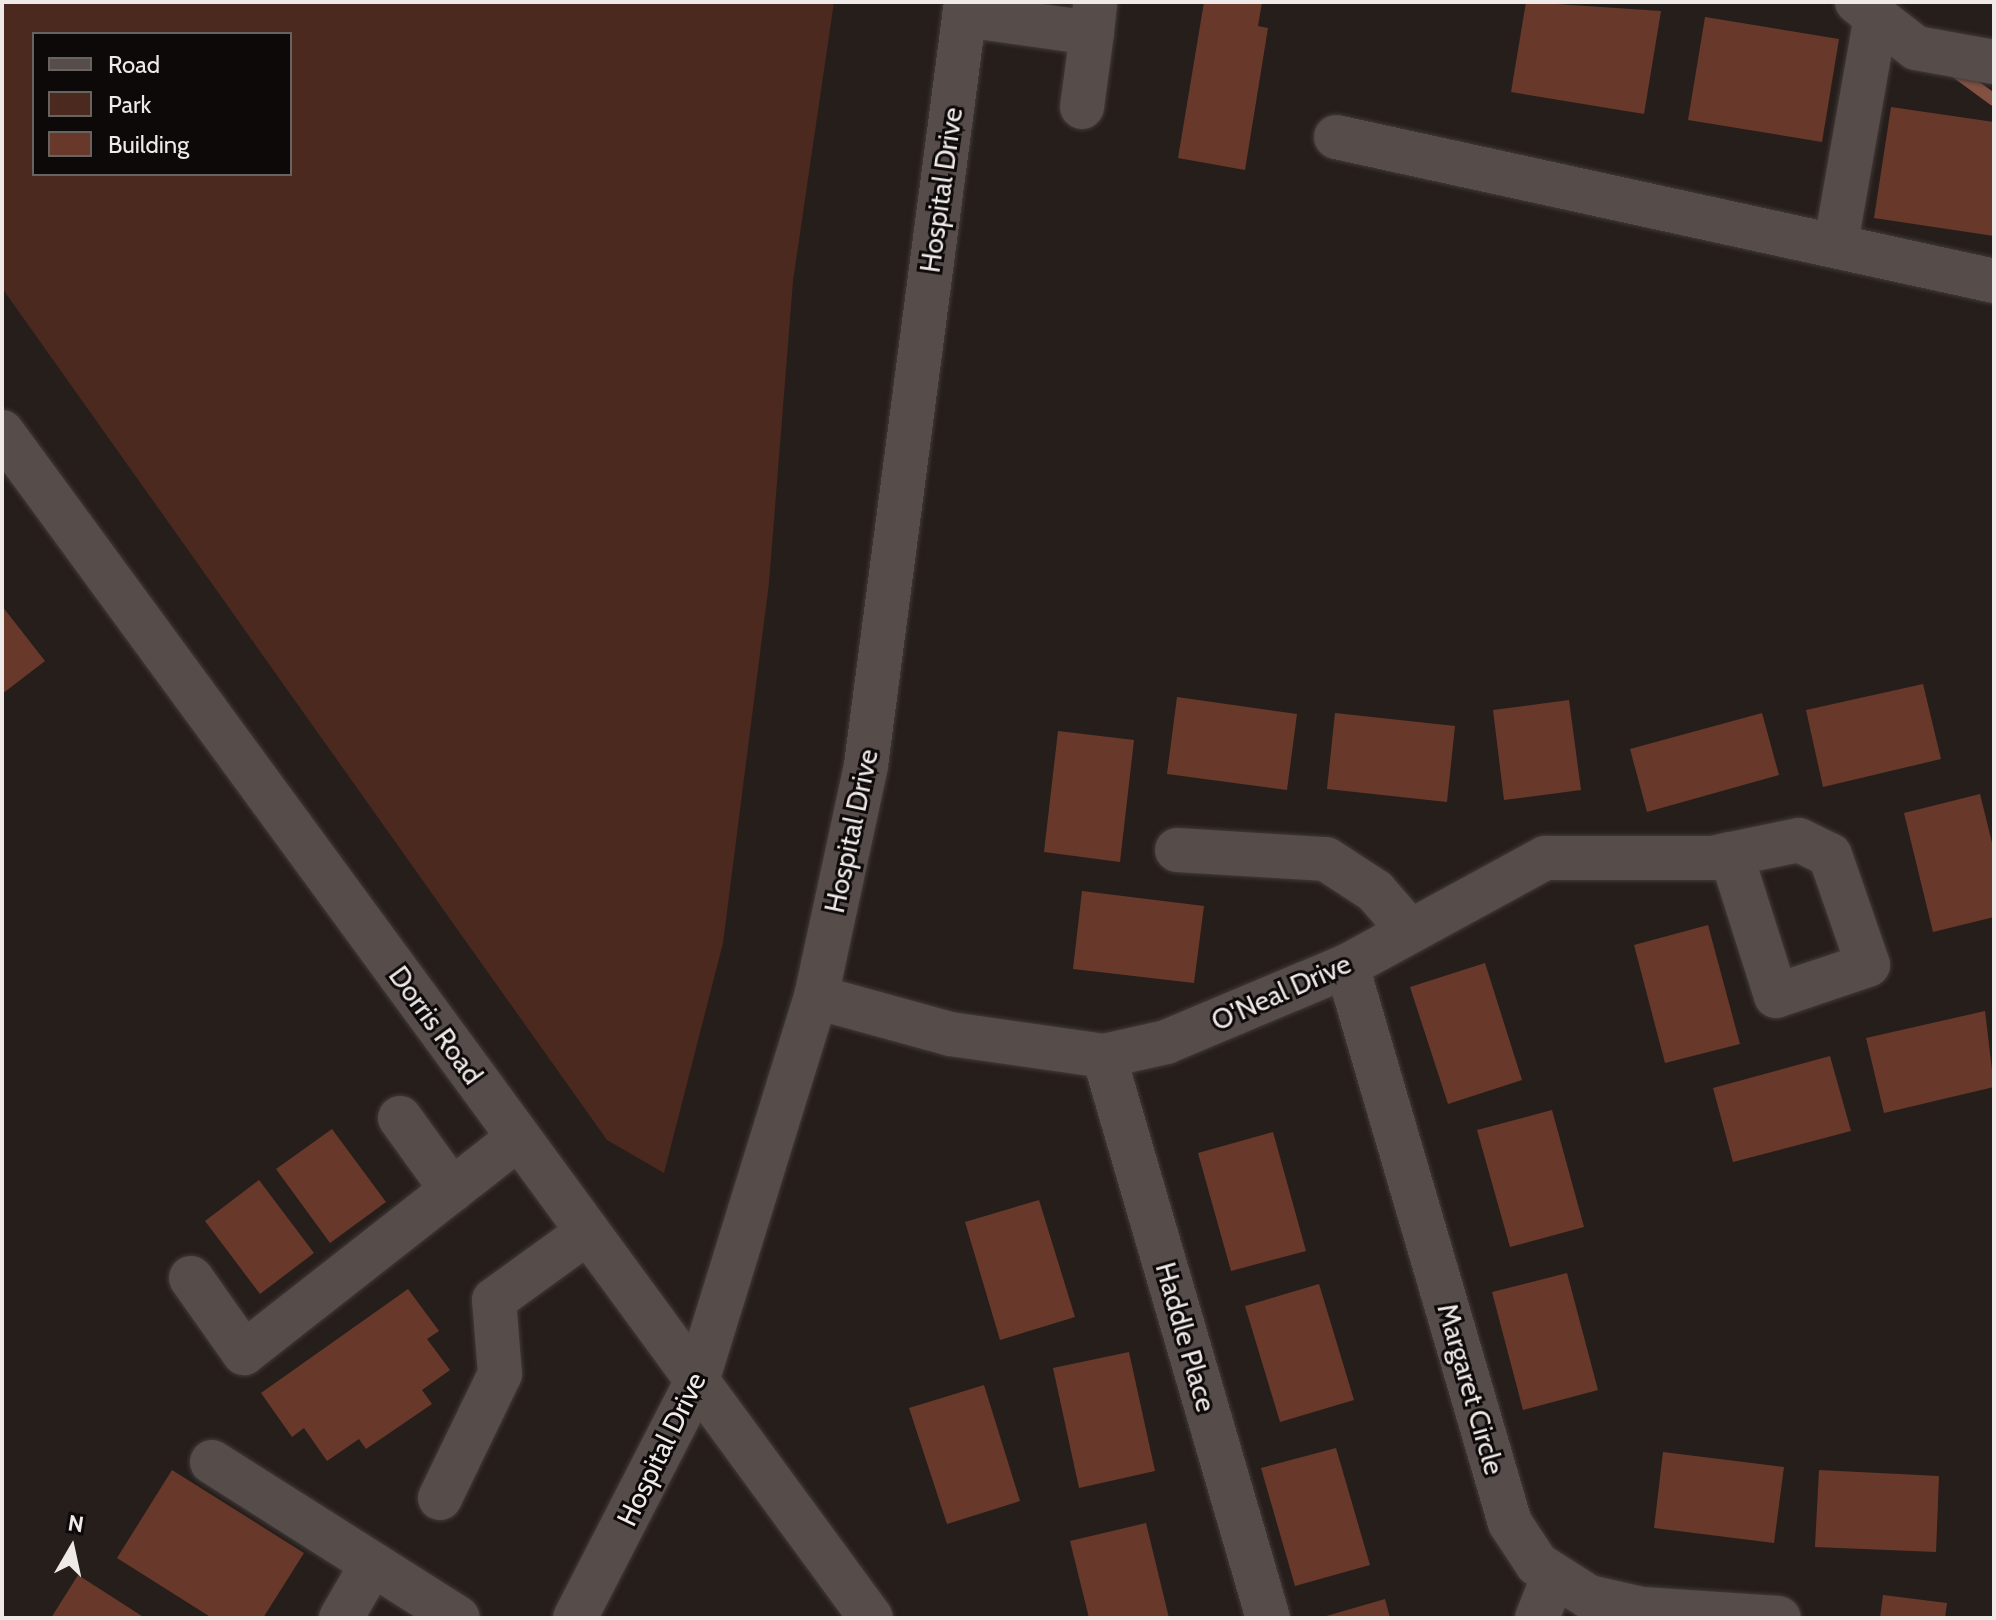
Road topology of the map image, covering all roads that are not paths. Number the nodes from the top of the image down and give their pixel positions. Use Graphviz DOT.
graph roads {
  1 [pos="965,9"];
  2 [pos="1867,10"];
  3 [pos="1094,18"];
  4 [pos="1994,62"];
  5 [pos="1082,107"];
  6 [pos="1336,137"];
  7 [pos="1836,243"];
  8 [pos="1994,281"];
  9 [pos="7,452"];
  10 [pos="1177,850"];
  11 [pos="1731,854"];
  12 [pos="1408,929"];
  13 [pos="1347,966"];
  14 [pos="816,997"];
  15 [pos="1104,1056"];
  16 [pos="400,1118"];
  17 [pos="518,1138"];
  18 [pos="452,1190"];
  19 [pos="588,1232"];
  20 [pos="191,1278"];
  21 [pos="697,1381"];
  22 [pos="212,1462"];
  23 [pos="440,1498"];
  24 [pos="371,1566"];
  25 [pos="1554,1575"];
  26 [pos="341,1618"];
  27 [pos="458,1618"];
  28 [pos="575,1618"];
  29 [pos="871,1618"];
  30 [pos="1268,1618"];
  31 [pos="1537,1618"];
  32 [pos="1779,1618"];
  1 -- 3 [label="street"];
  1 -- 14 [label="street, Hospital Drive"];
  2 -- 4 [label="street"];
  2 -- 7 [label="street"];
  3 -- 5 [label="street"];
  6 -- 7 [label="street"];
  7 -- 8 [label="street"];
  9 -- 17 [label="street, Dorris Road"];
  10 -- 12 [label="street"];
  11 -- 12 [label="street, O'Neal Drive"];
  12 -- 13 [label="street, O'Neal Drive"];
  13 -- 15 [label="street, O'Neal Drive"];
  13 -- 25 [label="street, Margaret Circle"];
  14 -- 15 [label="street, O'Neal Drive"];
  14 -- 21 [label="street, Hospital Drive"];
  15 -- 30 [label="street, Haddle Place"];
  16 -- 18 [label="street"];
  17 -- 18 [label="street"];
  17 -- 19 [label="street, Dorris Road"];
  18 -- 20 [label="street"];
  19 -- 21 [label="street, Dorris Road"];
  19 -- 23 [label="street"];
  21 -- 28 [label="street, Hospital Drive"];
  21 -- 29 [label="street, Dorris Road"];
  22 -- 24 [label="street"];
  24 -- 26 [label="street"];
  24 -- 27 [label="street"];
  25 -- 31 [label="street"];
  25 -- 32 [label="street, Margaret Circle"];
}
